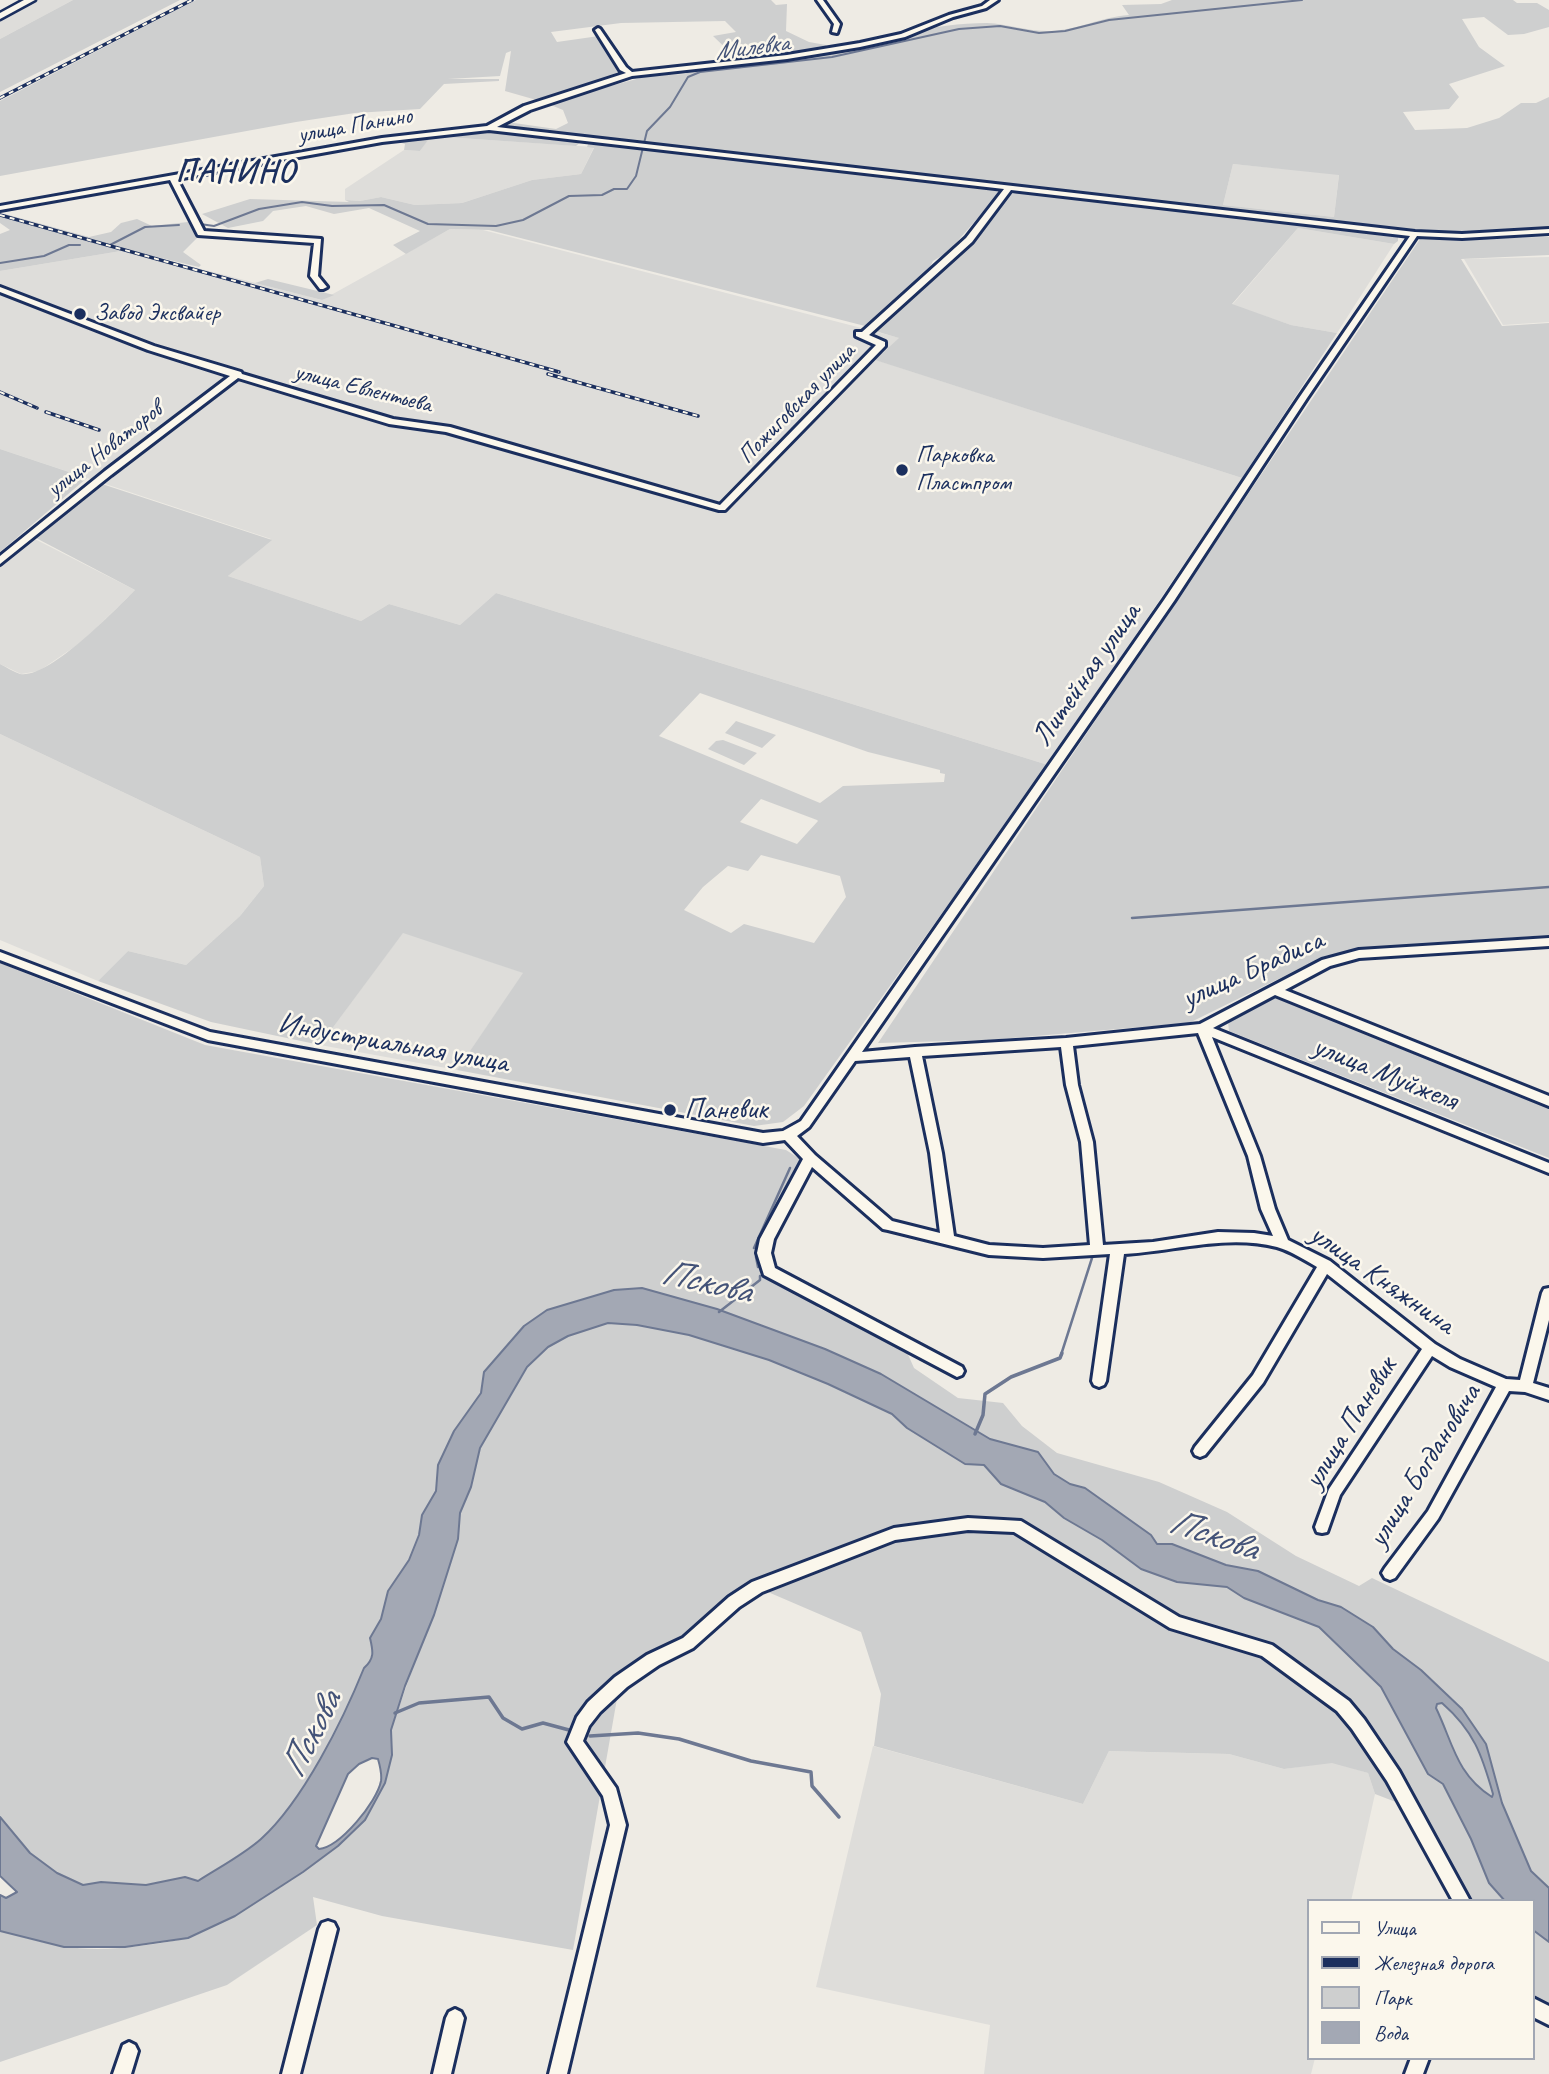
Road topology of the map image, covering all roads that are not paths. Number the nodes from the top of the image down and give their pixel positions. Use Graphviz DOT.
graph roads {
  1 [pos="31,0"];
  2 [pos="820,0"];
  3 [pos="995,0"];
  4 [pos="0,16"];
  5 [pos="598,30"];
  6 [pos="835,32"];
  7 [pos="631,74"];
  8 [pos="489,128"];
  9 [pos="650,146"];
  10 [pos="172,177"];
  11 [pos="1009,188"];
  12 [pos="0,208"];
  13 [pos="1549,231"];
  14 [pos="1415,234"];
  15 [pos="323,287"];
  16 [pos="0,289"];
  17 [pos="237,374"];
  18 [pos="722,508"];
  19 [pos="0,561"];
  20 [pos="1549,942"];
  21 [pos="0,956"];
  22 [pos="1274,989"];
  23 [pos="1202,1028"];
  24 [pos="1066,1042"];
  25 [pos="915,1051"];
  26 [pos="852,1057"];
  27 [pos="1549,1101"];
  28 [pos="788,1135"];
  29 [pos="810,1158"];
  30 [pos="1549,1168"];
  31 [pos="948,1241"];
  32 [pos="1283,1243"];
  33 [pos="1118,1248"];
  34 [pos="1097,1249"];
  35 [pos="1325,1265"];
  36 [pos="1549,1293"];
  37 [pos="1430,1348"];
  38 [pos="957,1371"];
  39 [pos="1099,1381"];
  40 [pos="1505,1385"];
  41 [pos="1525,1386"];
  42 [pos="1549,1394"];
  43 [pos="1200,1451"];
  44 [pos="1322,1527"];
  45 [pos="1390,1573"];
  46 [pos="1461,1899"];
  47 [pos="328,1929"];
  48 [pos="455,2018"];
  49 [pos="129,2051"];
  50 [pos="122,2074"];
  51 [pos="291,2074"];
  52 [pos="442,2074"];
  53 [pos="558,2074"];
  1 -- 4 [label="main road"];
  2 -- 6 [label="street"];
  3 -- 7 [label="street"];
  5 -- 7 [label="street"];
  7 -- 8 [label="street"];
  8 -- 9 [label="street, улица Панино"];
  8 -- 10 [label="street, улица Панино"];
  9 -- 11 [label="street"];
  10 -- 12 [label="street, улица Панино"];
  10 -- 15 [label="street"];
  11 -- 14 [label="street"];
  11 -- 18 [label="street, Пожиговская улица"];
  13 -- 14 [label="street"];
  14 -- 26 [label="street, Литейная улица"];
  16 -- 17 [label="street, улица Евлентьева"];
  17 -- 18 [label="street, улица Евлентьева"];
  17 -- 19 [label="street, улица Новаторов"];
  20 -- 22 [label="street, улица Брадиса"];
  21 -- 28 [label="street, Индустриальная улица"];
  22 -- 23 [label="street, улица Брадиса"];
  22 -- 27 [label="street, улица Муйжеля"];
  23 -- 24 [label="street, улица Брадиса"];
  23 -- 30 [label="street, улица Муйжеля"];
  23 -- 32 [label="street, улица Княжнина"];
  24 -- 25 [label="street, улица Брадиса"];
  24 -- 34 [label="street"];
  25 -- 26 [label="street, улица Брадиса"];
  25 -- 31 [label="street"];
  26 -- 28 [label="street, Литейная улица"];
  28 -- 29 [label="street"];
  29 -- 31 [label="street"];
  29 -- 38 [label="street"];
  31 -- 34 [label="street"];
  32 -- 33 [label="street"];
  32 -- 35 [label="street, улица Княжнина"];
  33 -- 34 [label="street"];
  33 -- 39 [label="street"];
  35 -- 37 [label="street, улица Княжнина"];
  35 -- 43 [label="street"];
  36 -- 41 [label="street, улица Богдановича"];
  37 -- 40 [label="street, улица Княжнина"];
  37 -- 44 [label="street, улица Паневик"];
  40 -- 41 [label="street, улица Княжнина"];
  40 -- 45 [label="street, улица Богдановича"];
  41 -- 42 [label="street, улица Княжнина"];
  46 -- 53 [label="street"];
  47 -- 51 [label="street"];
  48 -- 52 [label="street"];
  49 -- 50 [label="street"];
}
